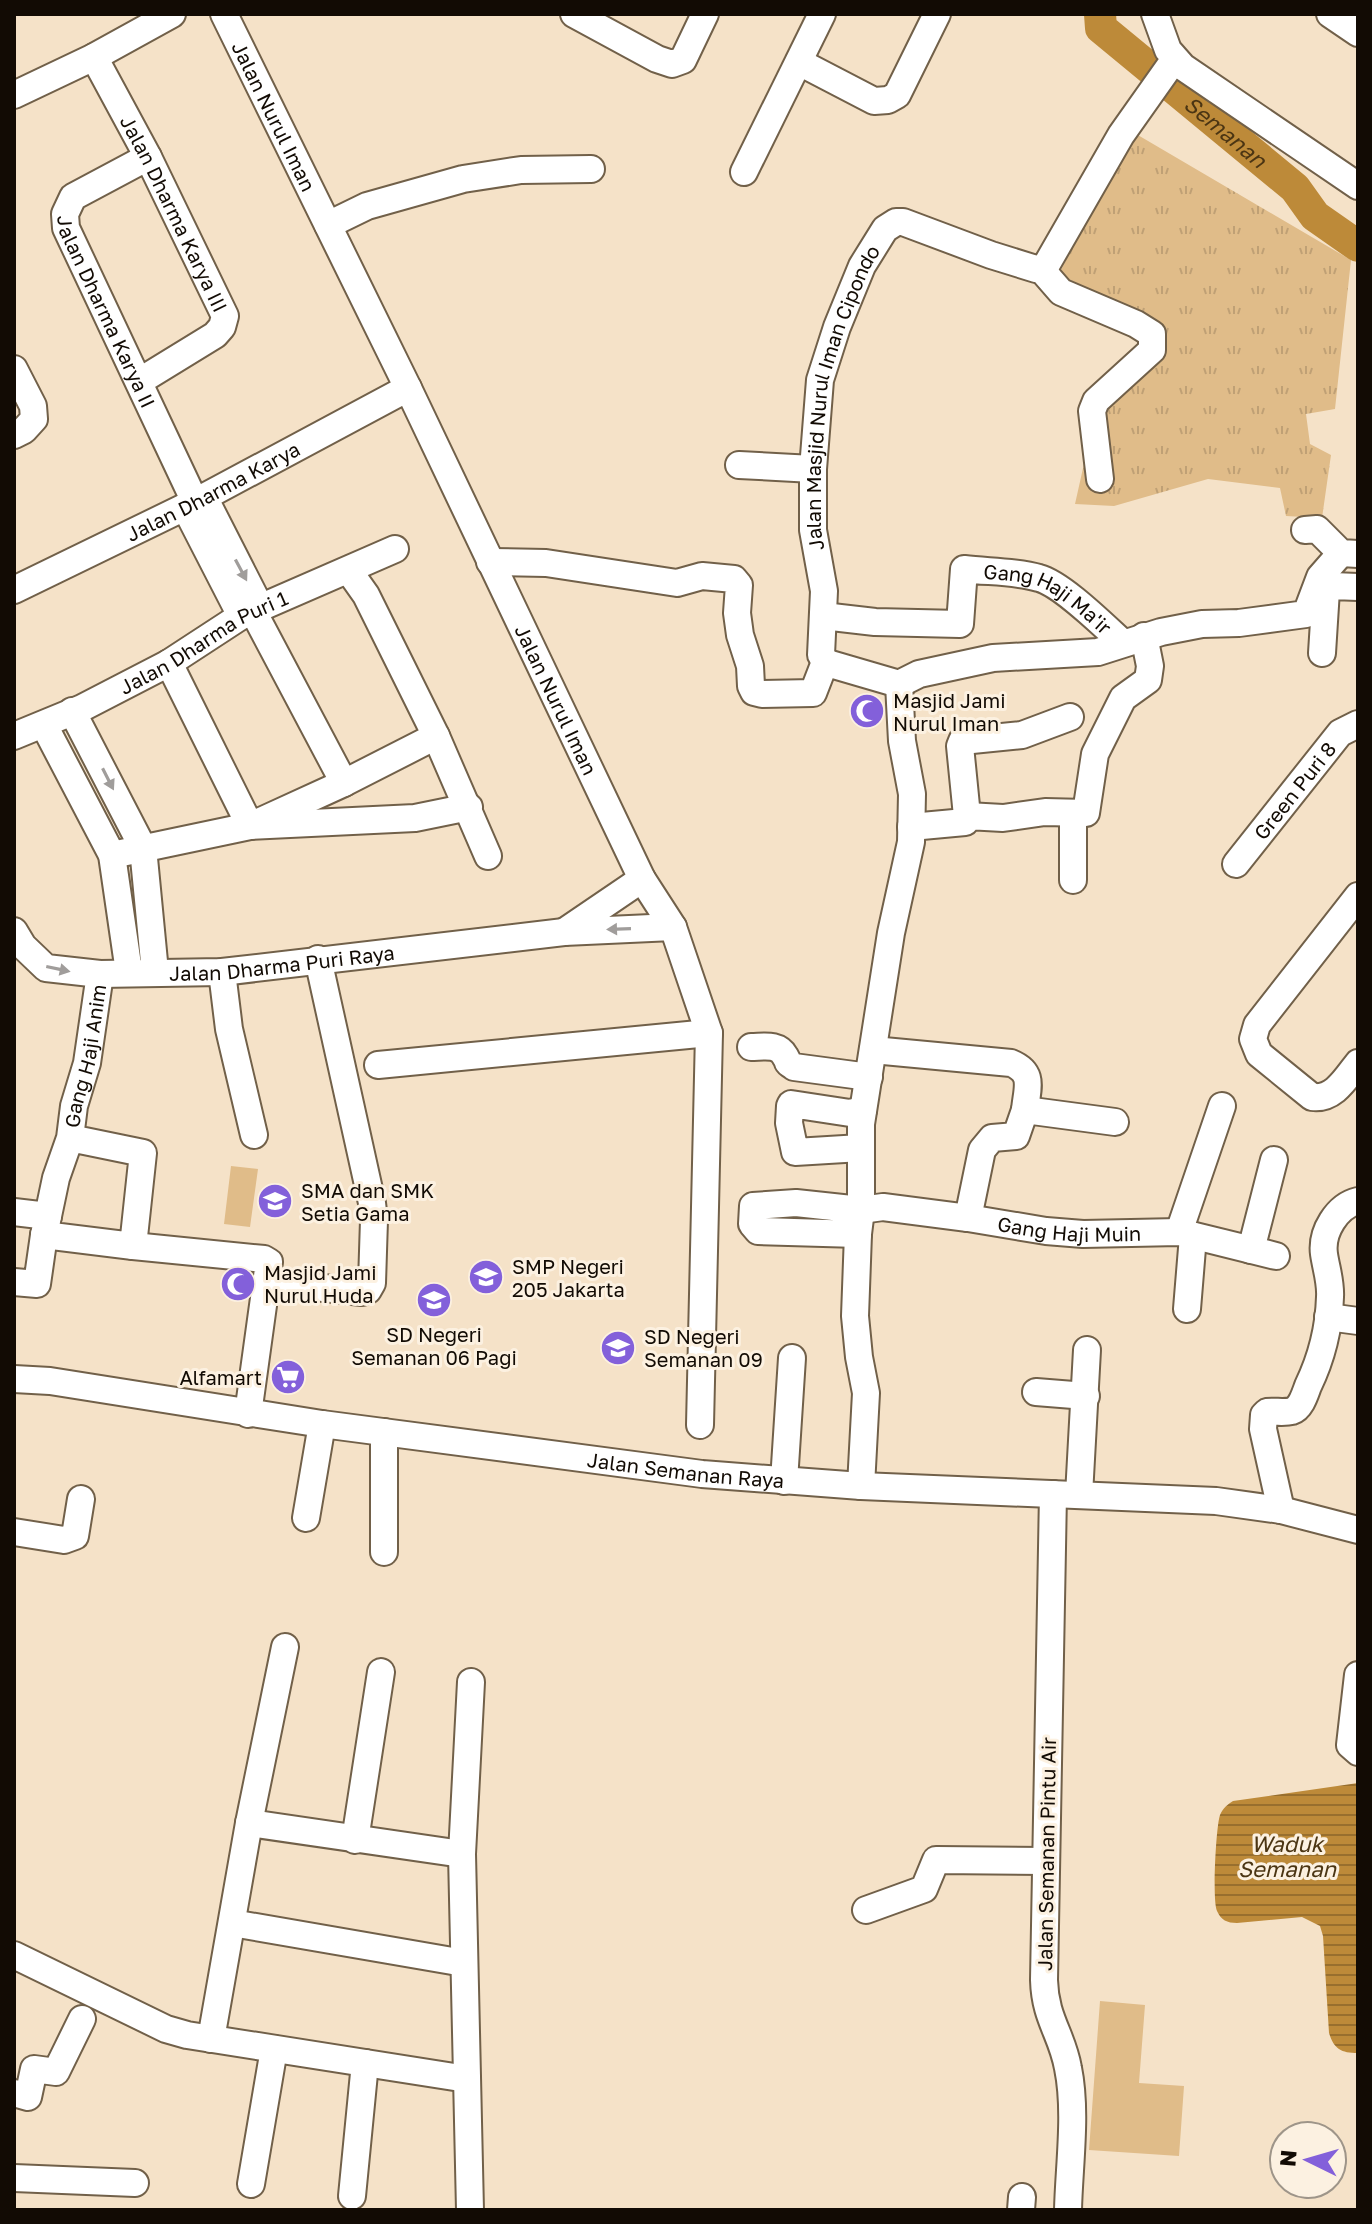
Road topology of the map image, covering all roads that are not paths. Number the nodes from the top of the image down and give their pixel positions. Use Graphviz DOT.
graph roads {
  1 [pos="172,14"];
  2 [pos="224,14"];
  3 [pos="705,14"];
  4 [pos="822,14"];
  5 [pos="937,14"];
  6 [pos="1155,14"];
  7 [pos="1330,14"];
  8 [pos="581,16"];
  9 [pos="1358,33"];
  10 [pos="94,57"];
  11 [pos="799,62"];
  12 [pos="1167,70"];
  13 [pos="14,95"];
  14 [pos="148,157"];
  15 [pos="591,169"];
  16 [pos="744,172"];
  17 [pos="1358,186"];
  18 [pos="328,225"];
  19 [pos="1041,269"];
  20 [pos="14,369"];
  21 [pos="140,381"];
  22 [pos="408,388"];
  23 [pos="14,435"];
  24 [pos="739,465"];
  25 [pos="813,469"];
  26 [pos="1100,479"];
  27 [pos="195,502"];
  28 [pos="1305,530"];
  29 [pos="395,549"];
  30 [pos="1349,554"];
  31 [pos="490,562"];
  32 [pos="349,571"];
  33 [pos="1358,587"];
  34 [pos="14,590"];
  35 [pos="251,612"];
  36 [pos="823,616"];
  37 [pos="1134,639"];
  38 [pos="1322,653"];
  39 [pos="825,662"];
  40 [pos="169,663"];
  41 [pos="899,684"];
  42 [pos="72,711"];
  43 [pos="1070,717"];
  44 [pos="1358,724"];
  45 [pos="44,725"];
  46 [pos="14,736"];
  47 [pos="436,736"];
  48 [pos="344,783"];
  49 [pos="469,807"];
  50 [pos="1073,813"];
  51 [pos="967,816"];
  52 [pos="250,826"];
  53 [pos="911,827"];
  54 [pos="143,848"];
  55 [pos="112,855"];
  56 [pos="488,856"];
  57 [pos="1236,864"];
  58 [pos="642,879"];
  59 [pos="1073,880"];
  60 [pos="1358,896"];
  61 [pos="673,927"];
  62 [pos="564,932"];
  63 [pos="17,948"];
  64 [pos="318,959"];
  65 [pos="142,972"];
  66 [pos="222,972"];
  67 [pos="100,974"];
  68 [pos="709,1033"];
  69 [pos="751,1047"];
  70 [pos="873,1050"];
  71 [pos="1358,1063"];
  72 [pos="378,1065"];
  73 [pos="869,1077"];
  74 [pos="1222,1106"];
  75 [pos="863,1110"];
  76 [pos="1025,1110"];
  77 [pos="1115,1122"];
  78 [pos="254,1135"];
  79 [pos="70,1138"];
  80 [pos="861,1148"];
  81 [pos="1274,1160"];
  82 [pos="1358,1201"];
  83 [pos="14,1212"];
  84 [pos="968,1218"];
  85 [pos="859,1222"];
  86 [pos="46,1225"];
  87 [pos="1186,1234"];
  88 [pos="133,1246"];
  89 [pos="1251,1250"];
  90 [pos="1276,1256"];
  91 [pos="14,1282"];
  92 [pos="285,1284"];
  93 [pos="1187,1309"];
  94 [pos="1328,1317"];
  95 [pos="1358,1321"];
  96 [pos="1087,1350"];
  97 [pos="792,1358"];
  98 [pos="14,1379"];
  99 [pos="1036,1392"];
  100 [pos="1086,1396"];
  101 [pos="248,1414"];
  102 [pos="322,1424"];
  103 [pos="700,1425"];
  104 [pos="384,1432"];
  105 [pos="784,1481"];
  106 [pos="861,1486"];
  107 [pos="1066,1495"];
  108 [pos="81,1499"];
  109 [pos="1281,1510"];
  110 [pos="306,1518"];
  111 [pos="1358,1530"];
  112 [pos="14,1532"];
  113 [pos="384,1552"];
  114 [pos="285,1647"];
  115 [pos="381,1672"];
  116 [pos="1358,1675"];
  117 [pos="471,1682"];
  118 [pos="1356,1709"];
  119 [pos="1358,1752"];
  120 [pos="249,1823"];
  121 [pos="355,1840"];
  122 [pos="462,1854"];
  123 [pos="1046,1861"];
  124 [pos="866,1910"];
  125 [pos="232,1923"];
  126 [pos="14,1955"];
  127 [pos="464,1963"];
  128 [pos="82,2019"];
  129 [pos="211,2039"];
  130 [pos="274,2049"];
  131 [pos="365,2063"];
  132 [pos="467,2079"];
  133 [pos="14,2093"];
  134 [pos="14,2178"];
  135 [pos="135,2183"];
  136 [pos="251,2184"];
  137 [pos="352,2196"];
  138 [pos="470,2210"];
  139 [pos="1068,2210"];
  1 -- 10 [label="street"];
  2 -- 18 [label="street, Jalan Nurul Iman"];
  3 -- 8 [label="street"];
  4 -- 11 [label="street"];
  5 -- 11 [label="street"];
  6 -- 12 [label="street"];
  7 -- 9 [label="street"];
  10 -- 13 [label="street"];
  10 -- 14 [label="street, Jalan Dharma Karya III"];
  11 -- 16 [label="street"];
  12 -- 17 [label="street"];
  12 -- 19 [label="street"];
  14 -- 21 [label="street, Jalan Dharma Karya III"];
  14 -- 21 [label="street, Jalan Dharma Karya II"];
  15 -- 18 [label="street"];
  18 -- 22 [label="street, Jalan Nurul Iman"];
  19 -- 25 [label="street, Jalan Masjid Nurul Iman Cipondo"];
  19 -- 26 [label="street"];
  20 -- 23 [label="street"];
  21 -- 27 [label="street, Jalan Dharma Karya II"];
  22 -- 27 [label="street, Jalan Dharma Karya"];
  22 -- 31 [label="street, Jalan Nurul Iman"];
  24 -- 25 [label="street"];
  25 -- 36 [label="street, Jalan Masjid Nurul Iman Cipondo"];
  27 -- 34 [label="street, Jalan Dharma Karya"];
  27 -- 35 [label="street, Jalan Dharma Karya II"];
  28 -- 30 [label="street"];
  29 -- 32 [label="street, Jalan Dharma Puri 1"];
  30 -- 37 [label="street, Gang Haji Ma'ir"];
  31 -- 39 [label="street"];
  31 -- 58 [label="street, Jalan Nurul Iman"];
  32 -- 35 [label="street, Jalan Dharma Puri 1"];
  32 -- 47 [label="street"];
  33 -- 38 [label="street"];
  35 -- 40 [label="street, Jalan Dharma Puri 1"];
  35 -- 48 [label="street, Jalan Dharma Karya II"];
  36 -- 37 [label="street, Gang Haji Ma'ir"];
  36 -- 39 [label="street, Jalan Masjid Nurul Iman Cipondo"];
  37 -- 41 [label="street, Gang Haji Ma'ir"];
  37 -- 50 [label="street"];
  39 -- 41 [label="street"];
  40 -- 42 [label="street, Jalan Dharma Puri 1"];
  40 -- 52 [label="street"];
  41 -- 53 [label="street"];
  42 -- 45 [label="street, Jalan Dharma Puri 1"];
  42 -- 54 [label="street, one-way"];
  43 -- 51 [label="street"];
  44 -- 57 [label="street, Green Puri 8"];
  45 -- 46 [label="street, Jalan Dharma Puri 1"];
  45 -- 55 [label="street"];
  47 -- 48 [label="street"];
  47 -- 49 [label="street"];
  48 -- 52 [label="street"];
  49 -- 52 [label="street"];
  49 -- 56 [label="street"];
  50 -- 51 [label="street"];
  50 -- 59 [label="street"];
  51 -- 53 [label="street"];
  52 -- 54 [label="street"];
  53 -- 70 [label="street"];
  54 -- 55 [label="street"];
  54 -- 65 [label="street"];
  55 -- 65 [label="street"];
  58 -- 61 [label="street, Jalan Nurul Iman"];
  58 -- 62 [label="street, Jalan Dharma Puri Raya"];
  60 -- 71 [label="street"];
  61 -- 62 [label="street, Jalan Dharma Puri Raya, one-way"];
  61 -- 68 [label="street, Jalan Nurul Iman"];
  62 -- 64 [label="street, Jalan Dharma Puri Raya"];
  63 -- 67 [label="street, Jalan Dharma Puri Raya, one-way"];
  64 -- 66 [label="street, Jalan Dharma Puri Raya"];
  64 -- 92 [label="street"];
  65 -- 66 [label="street, Jalan Dharma Puri Raya"];
  65 -- 67 [label="street, Jalan Dharma Puri Raya"];
  66 -- 78 [label="street"];
  67 -- 79 [label="street, Gang Haji Anim"];
  68 -- 72 [label="street"];
  68 -- 103 [label="street, Jalan Nurul Iman"];
  69 -- 73 [label="street"];
  70 -- 73 [label="street"];
  70 -- 76 [label="street"];
  73 -- 75 [label="street"];
  74 -- 87 [label="street"];
  75 -- 80 [label="street"];
  75 -- 80 [label="street"];
  76 -- 77 [label="street"];
  76 -- 84 [label="street"];
  79 -- 86 [label="street, Gang Haji Anim"];
  79 -- 88 [label="street, Gang Haji Anim"];
  80 -- 85 [label="street"];
  81 -- 89 [label="street"];
  82 -- 94 [label="street"];
  83 -- 86 [label="street"];
  84 -- 85 [label="street, Gang Haji Muin"];
  84 -- 87 [label="street, Gang Haji Muin"];
  85 -- 106 [label="street"];
  86 -- 88 [label="street"];
  86 -- 91 [label="street, Gang Haji Anim"];
  87 -- 89 [label="street, Gang Haji Muin"];
  87 -- 93 [label="street"];
  88 -- 101 [label="street"];
  89 -- 90 [label="street, Gang Haji Muin"];
  94 -- 95 [label="street"];
  94 -- 109 [label="street"];
  96 -- 100 [label="street, Jalan Semanan Pintu Air"];
  97 -- 105 [label="street"];
  98 -- 101 [label="street, Jalan Semanan Raya"];
  99 -- 100 [label="street"];
  100 -- 107 [label="street, Jalan Semanan Pintu Air"];
  101 -- 102 [label="street, Jalan Semanan Raya"];
  102 -- 104 [label="street, Jalan Semanan Raya"];
  102 -- 110 [label="street"];
  104 -- 105 [label="street, Jalan Semanan Raya"];
  104 -- 113 [label="street"];
  105 -- 106 [label="street, Jalan Semanan Raya"];
  106 -- 107 [label="street, Jalan Semanan Raya"];
  107 -- 109 [label="street, Jalan Semanan Raya"];
  107 -- 123 [label="street, Jalan Semanan Pintu Air"];
  108 -- 112 [label="street"];
  109 -- 111 [label="street, Jalan Semanan Raya"];
  114 -- 120 [label="street"];
  115 -- 121 [label="street"];
  116 -- 118 [label="street"];
  117 -- 122 [label="street"];
  118 -- 119 [label="street"];
  120 -- 121 [label="street"];
  120 -- 125 [label="street"];
  121 -- 122 [label="street"];
  122 -- 127 [label="street"];
  123 -- 124 [label="street"];
  123 -- 139 [label="street, Jalan Semanan Pintu Air"];
  125 -- 127 [label="street"];
  125 -- 129 [label="street"];
  126 -- 129 [label="street"];
  127 -- 132 [label="street"];
  128 -- 133 [label="street"];
  129 -- 130 [label="street"];
  130 -- 131 [label="street"];
  130 -- 136 [label="street"];
  131 -- 132 [label="street"];
  131 -- 137 [label="street"];
  132 -- 138 [label="street"];
  134 -- 135 [label="street"];
}
